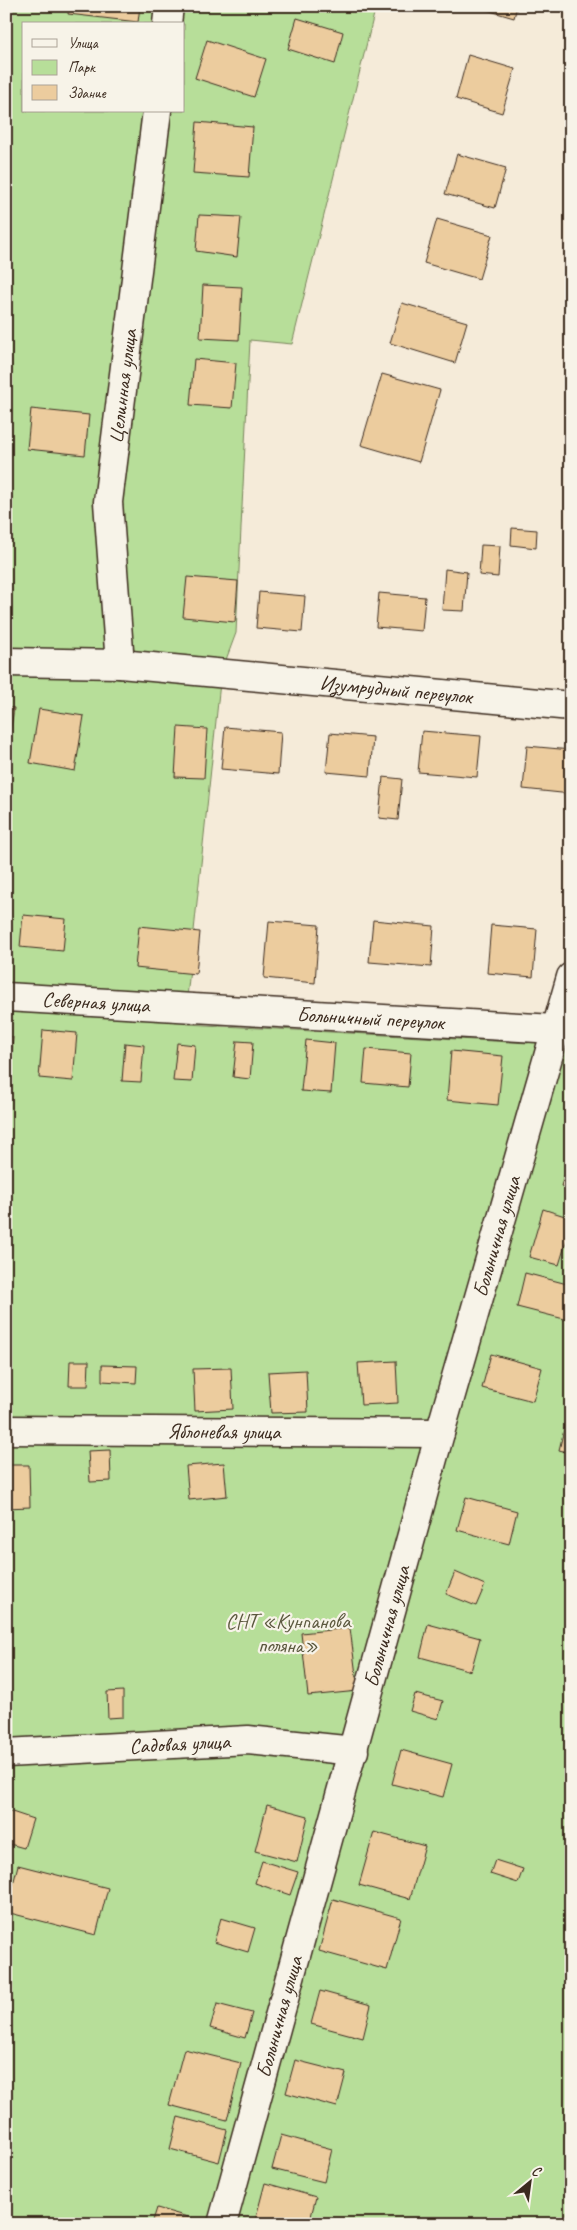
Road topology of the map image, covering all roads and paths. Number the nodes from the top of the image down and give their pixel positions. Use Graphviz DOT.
graph roads {
  1 [pos="169,6"];
  2 [pos="167,22"];
  3 [pos="157,112"];
  4 [pos="6,662"];
  5 [pos="120,664"];
  6 [pos="571,706"];
  7 [pos="571,977"];
  8 [pos="6,997"];
  9 [pos="186,1007"];
  10 [pos="555,1029"];
  11 [pos="6,1430"];
  12 [pos="440,1433"];
  13 [pos="354,1750"];
  14 [pos="6,1753"];
  15 [pos="222,2224"];
  1 -- 2 [label="street"];
  3 -- 5 [label="street, Целинная улица"];
  4 -- 5 [label="street"];
  5 -- 6 [label="street, Изумрудный переулок"];
  7 -- 10 [label="street, Больничная улица"];
  8 -- 9 [label="street, Северная улица"];
  9 -- 10 [label="street, Больничный переулок"];
  10 -- 12 [label="street, Больничная улица"];
  11 -- 12 [label="street, Яблоневая улица"];
  12 -- 13 [label="street, Больничная улица"];
  13 -- 14 [label="street, Садовая улица"];
  13 -- 15 [label="street, Больничная улица"];
}
